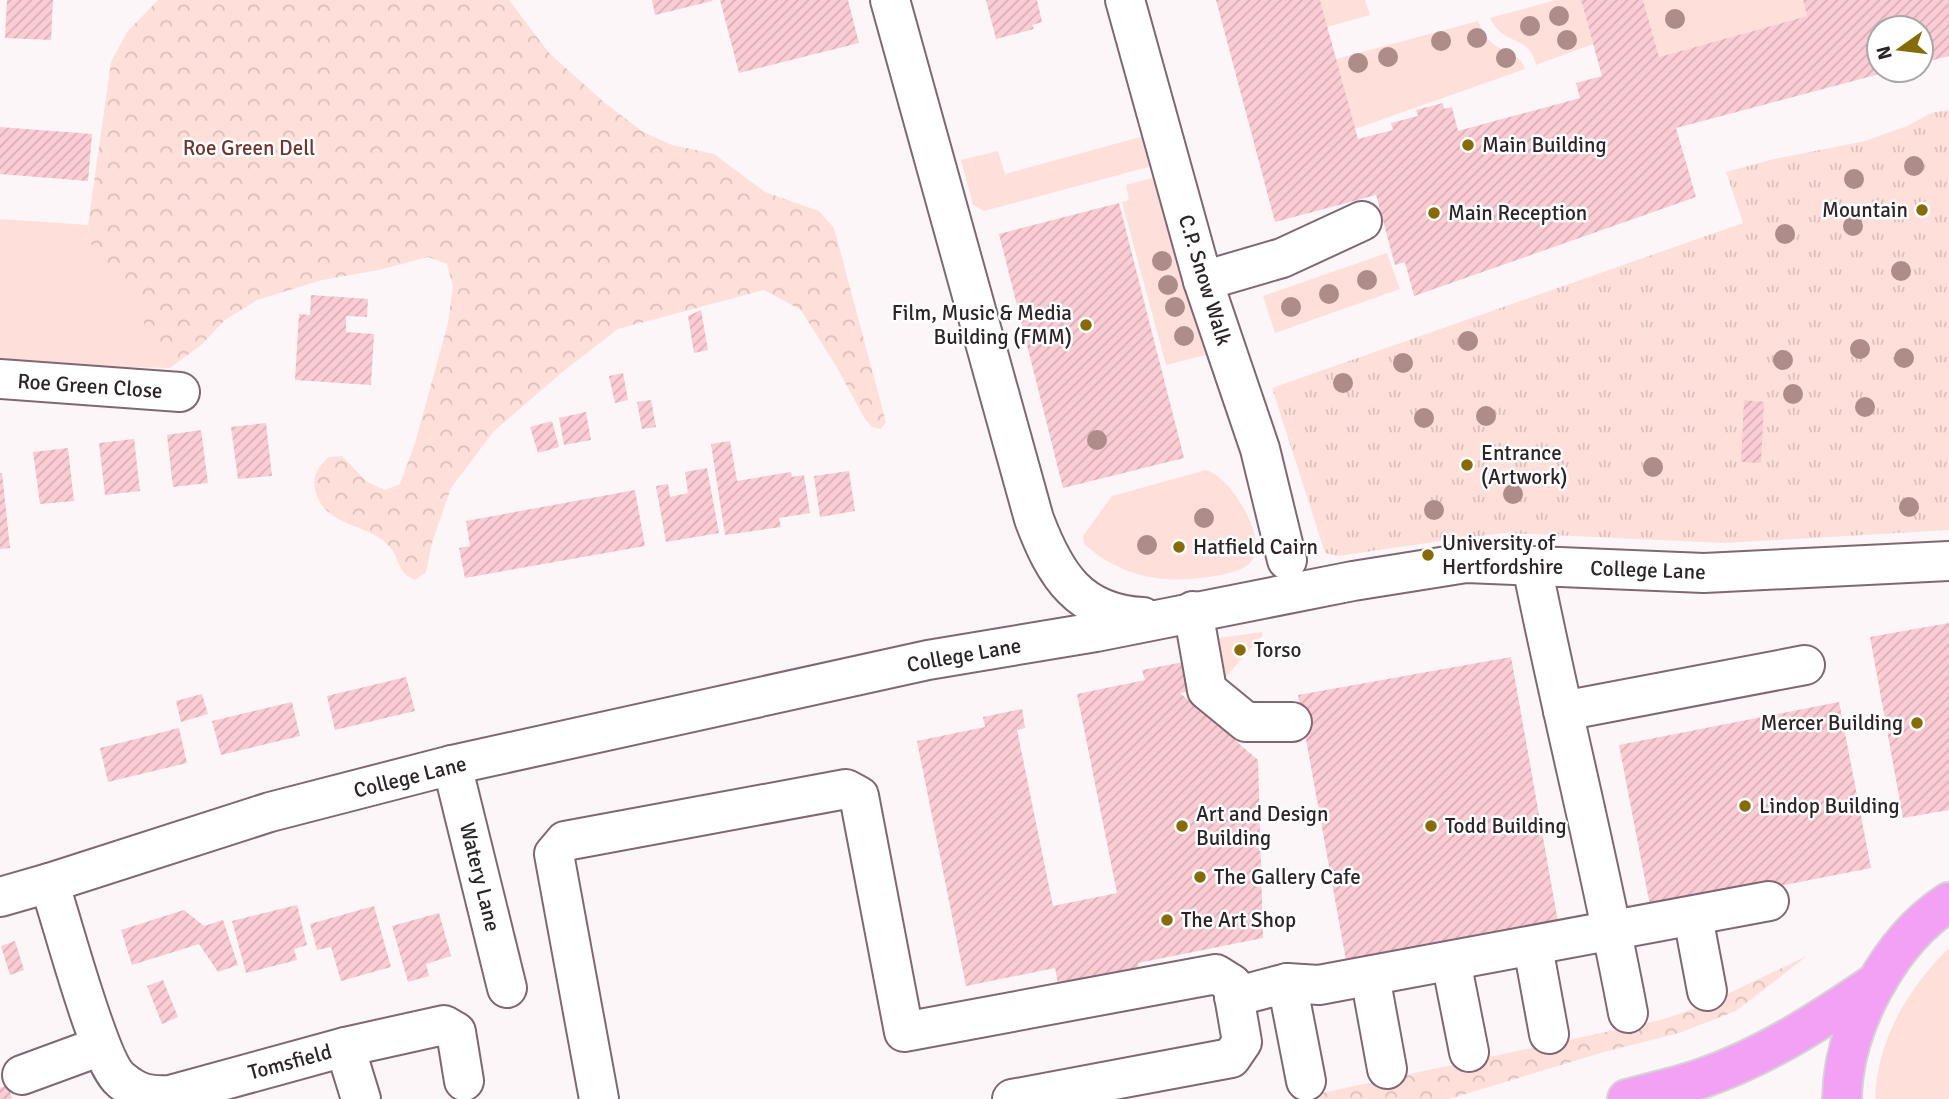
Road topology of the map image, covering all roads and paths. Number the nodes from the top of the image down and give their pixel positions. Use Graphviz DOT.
graph roads {
  1 [pos="890,0"];
  2 [pos="1125,0"];
  3 [pos="1362,221"];
  4 [pos="1203,281"];
  5 [pos="0,379"];
  6 [pos="180,393"];
  7 [pos="1287,560"];
  8 [pos="1949,561"];
  9 [pos="1532,566"];
  10 [pos="1177,614"];
  11 [pos="1805,665"];
  12 [pos="1563,710"];
  13 [pos="1292,722"];
  14 [pos="452,765"];
  15 [pos="49,883"];
  16 [pos="0,897"];
  17 [pos="1769,901"];
  18 [pos="1949,902"];
  19 [pos="1693,917"];
  20 [pos="1613,932"];
  21 [pos="1533,947"];
  22 [pos="1451,961"];
  23 [pos="1370,976"];
  24 [pos="1877,982"];
  25 [pos="1287,984"];
  26 [pos="508,988"];
  27 [pos="1707,991"];
  28 [pos="1234,997"];
  29 [pos="1628,1013"];
  30 [pos="1549,1034"];
  31 [pos="101,1046"];
  32 [pos="345,1047"];
  33 [pos="1469,1052"];
  34 [pos="1387,1069"];
  35 [pos="22,1074"];
  36 [pos="464,1081"];
  37 [pos="1306,1081"];
  38 [pos="231,1089"];
  39 [pos="361,1099"];
  40 [pos="599,1099"];
  41 [pos="1012,1099"];
  42 [pos="1627,1099"];
  43 [pos="1842,1099"];
  1 -- 10 [label="street"];
  2 -- 4 [label="street, C.P. Snow Walk"];
  3 -- 4 [label="street"];
  4 -- 7 [label="street, C.P. Snow Walk"];
  5 -- 6 [label="street, Roe Green Close"];
  8 -- 9 [label="street, College Lane"];
  9 -- 10 [label="street, College Lane"];
  9 -- 12 [label="street"];
  10 -- 13 [label="street"];
  10 -- 14 [label="street, College Lane"];
  11 -- 12 [label="street"];
  12 -- 20 [label="street"];
  14 -- 15 [label="street, College Lane"];
  14 -- 26 [label="street, Watery Lane"];
  15 -- 16 [label="street, College Lane"];
  15 -- 31 [label="street, Tomsfield"];
  17 -- 19 [label="street"];
  18 -- 24 [label="highway"];
  19 -- 20 [label="street"];
  19 -- 27 [label="street"];
  20 -- 21 [label="street"];
  20 -- 29 [label="street"];
  21 -- 22 [label="street"];
  21 -- 30 [label="street"];
  22 -- 23 [label="street"];
  22 -- 33 [label="street"];
  23 -- 25 [label="street"];
  23 -- 34 [label="street"];
  24 -- 42 [label="highway"];
  24 -- 43 [label="highway"];
  25 -- 28 [label="street"];
  25 -- 37 [label="street"];
  28 -- 40 [label="street"];
  28 -- 41 [label="street"];
  31 -- 35 [label="street"];
  31 -- 38 [label="street, Tomsfield"];
  32 -- 36 [label="street, Tomsfield"];
  32 -- 38 [label="street, Tomsfield"];
  32 -- 39 [label="street"];
}
